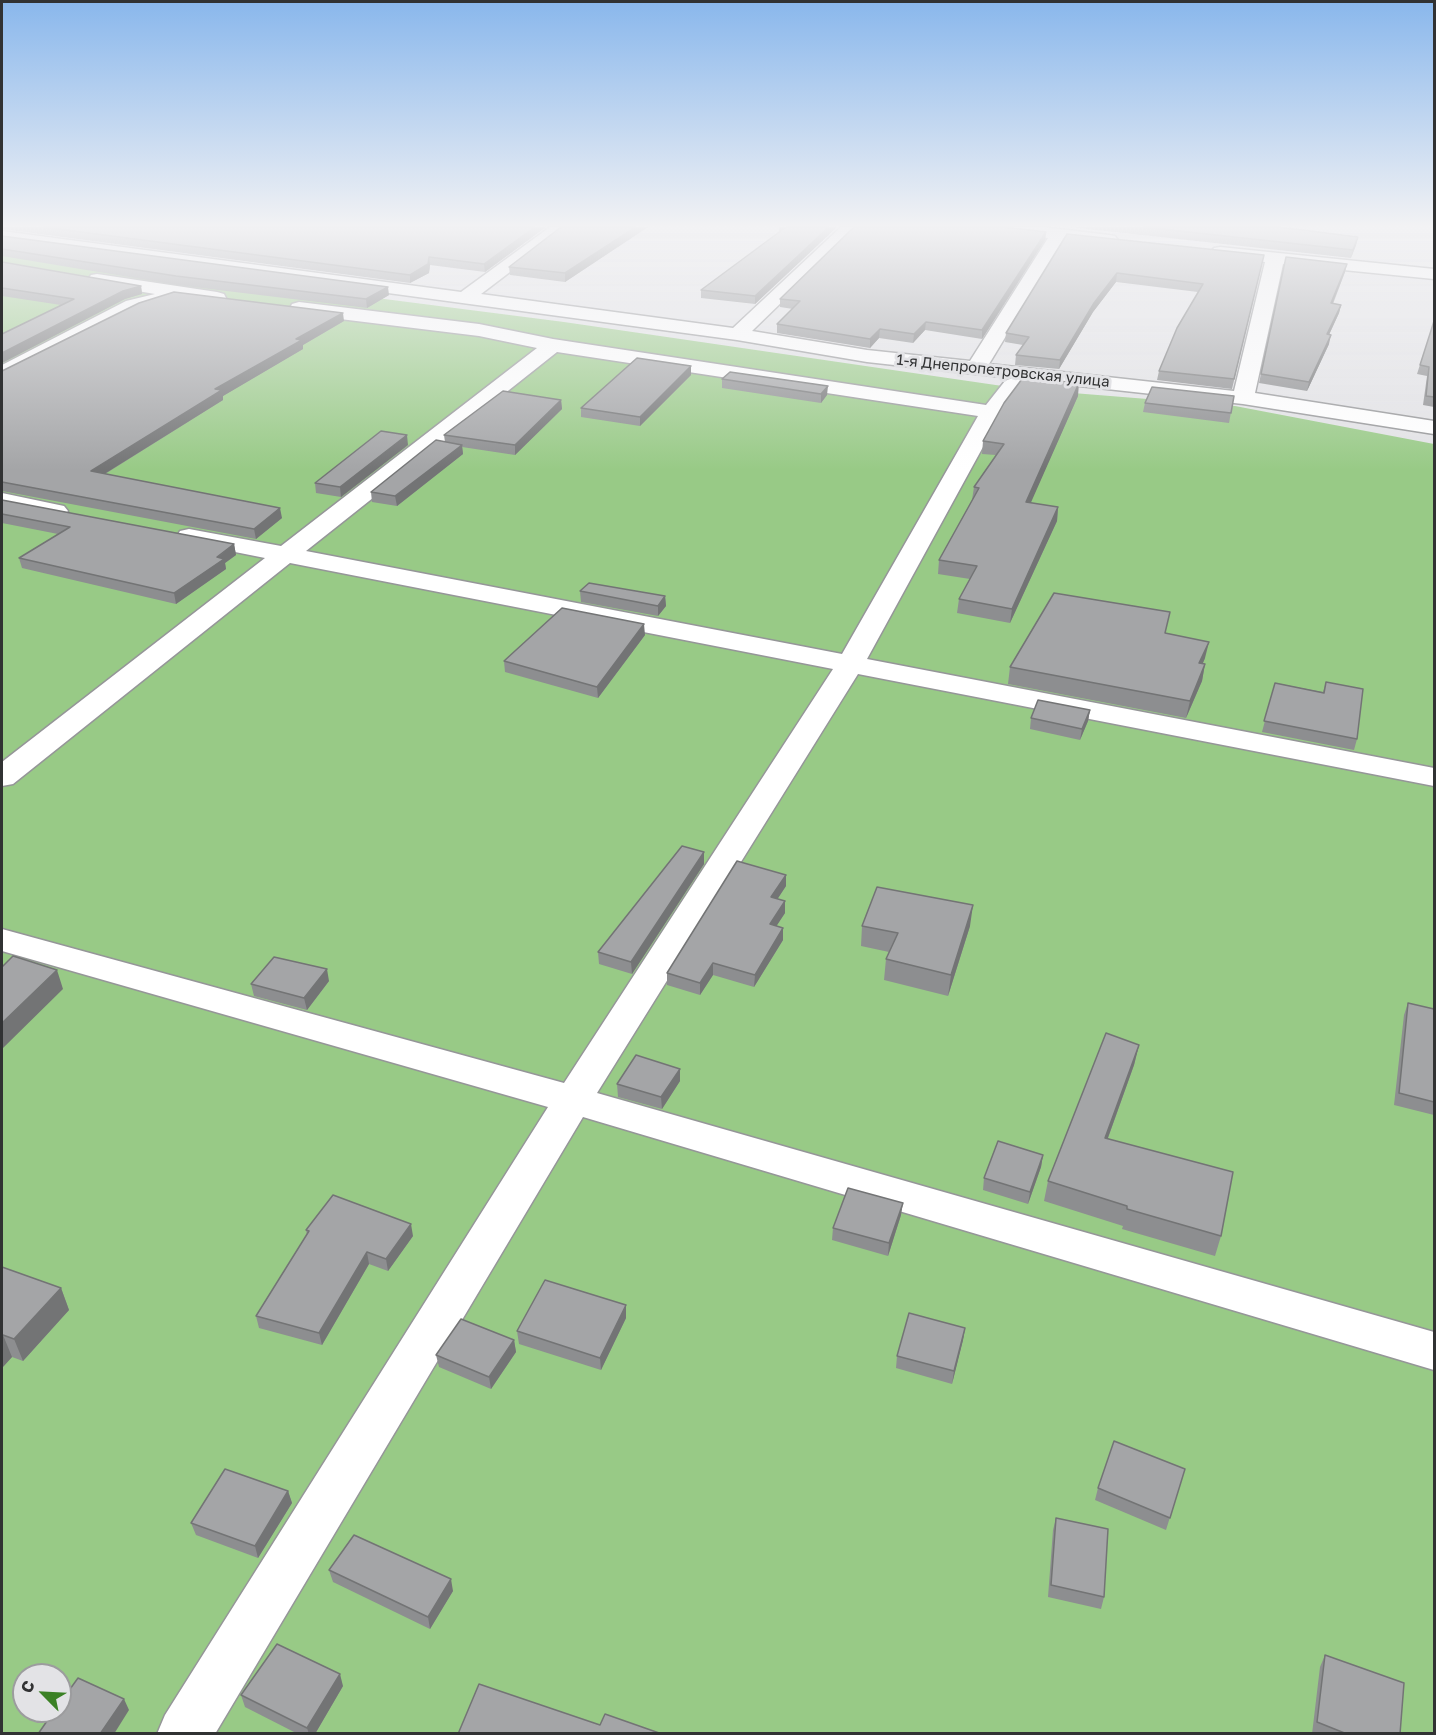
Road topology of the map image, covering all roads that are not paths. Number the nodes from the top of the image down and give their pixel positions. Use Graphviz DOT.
graph roads {
  1 [pos="127,308"];
  2 [pos="299,308"];
  3 [pos="552,308"];
  4 [pos="765,308"];
  5 [pos="1013,308"];
  6 [pos="1264,308"];
  7 [pos="737,334"];
  8 [pos="553,345"];
  9 [pos="976,368"];
  10 [pos="2,372"];
  11 [pos="1040,376"];
  12 [pos="1243,398"];
  13 [pos="991,412"];
  14 [pos="1434,428"];
  15 [pos="2,500"];
  16 [pos="86,516"];
  17 [pos="168,532"];
  18 [pos="284,554"];
  19 [pos="850,665"];
  20 [pos="2,777"];
  21 [pos="1434,777"];
  22 [pos="2,940"];
  23 [pos="573,1100"];
  24 [pos="1434,1351"];
  25 [pos="184,1734"];
  1 -- 10 [label="street"];
  2 -- 8 [label="street"];
  3 -- 7 [label="street, 1-я Днепропетровская улица"];
  4 -- 7 [label="street"];
  5 -- 9 [label="street"];
  6 -- 12 [label="street"];
  7 -- 9 [label="street, 1-я Днепропетровская улица"];
  8 -- 13 [label="street"];
  8 -- 18 [label="street"];
  9 -- 11 [label="street, 1-я Днепропетровская улица"];
  11 -- 12 [label="street, 1-я Днепропетровская улица"];
  11 -- 13 [label="street"];
  12 -- 14 [label="street, 1-я Днепропетровская улица"];
  13 -- 19 [label="street"];
  15 -- 16 [label="street"];
  17 -- 18 [label="street"];
  18 -- 19 [label="street"];
  18 -- 20 [label="street"];
  19 -- 21 [label="street"];
  19 -- 23 [label="street"];
  22 -- 23 [label="street"];
  23 -- 24 [label="street"];
  23 -- 25 [label="street"];
}
